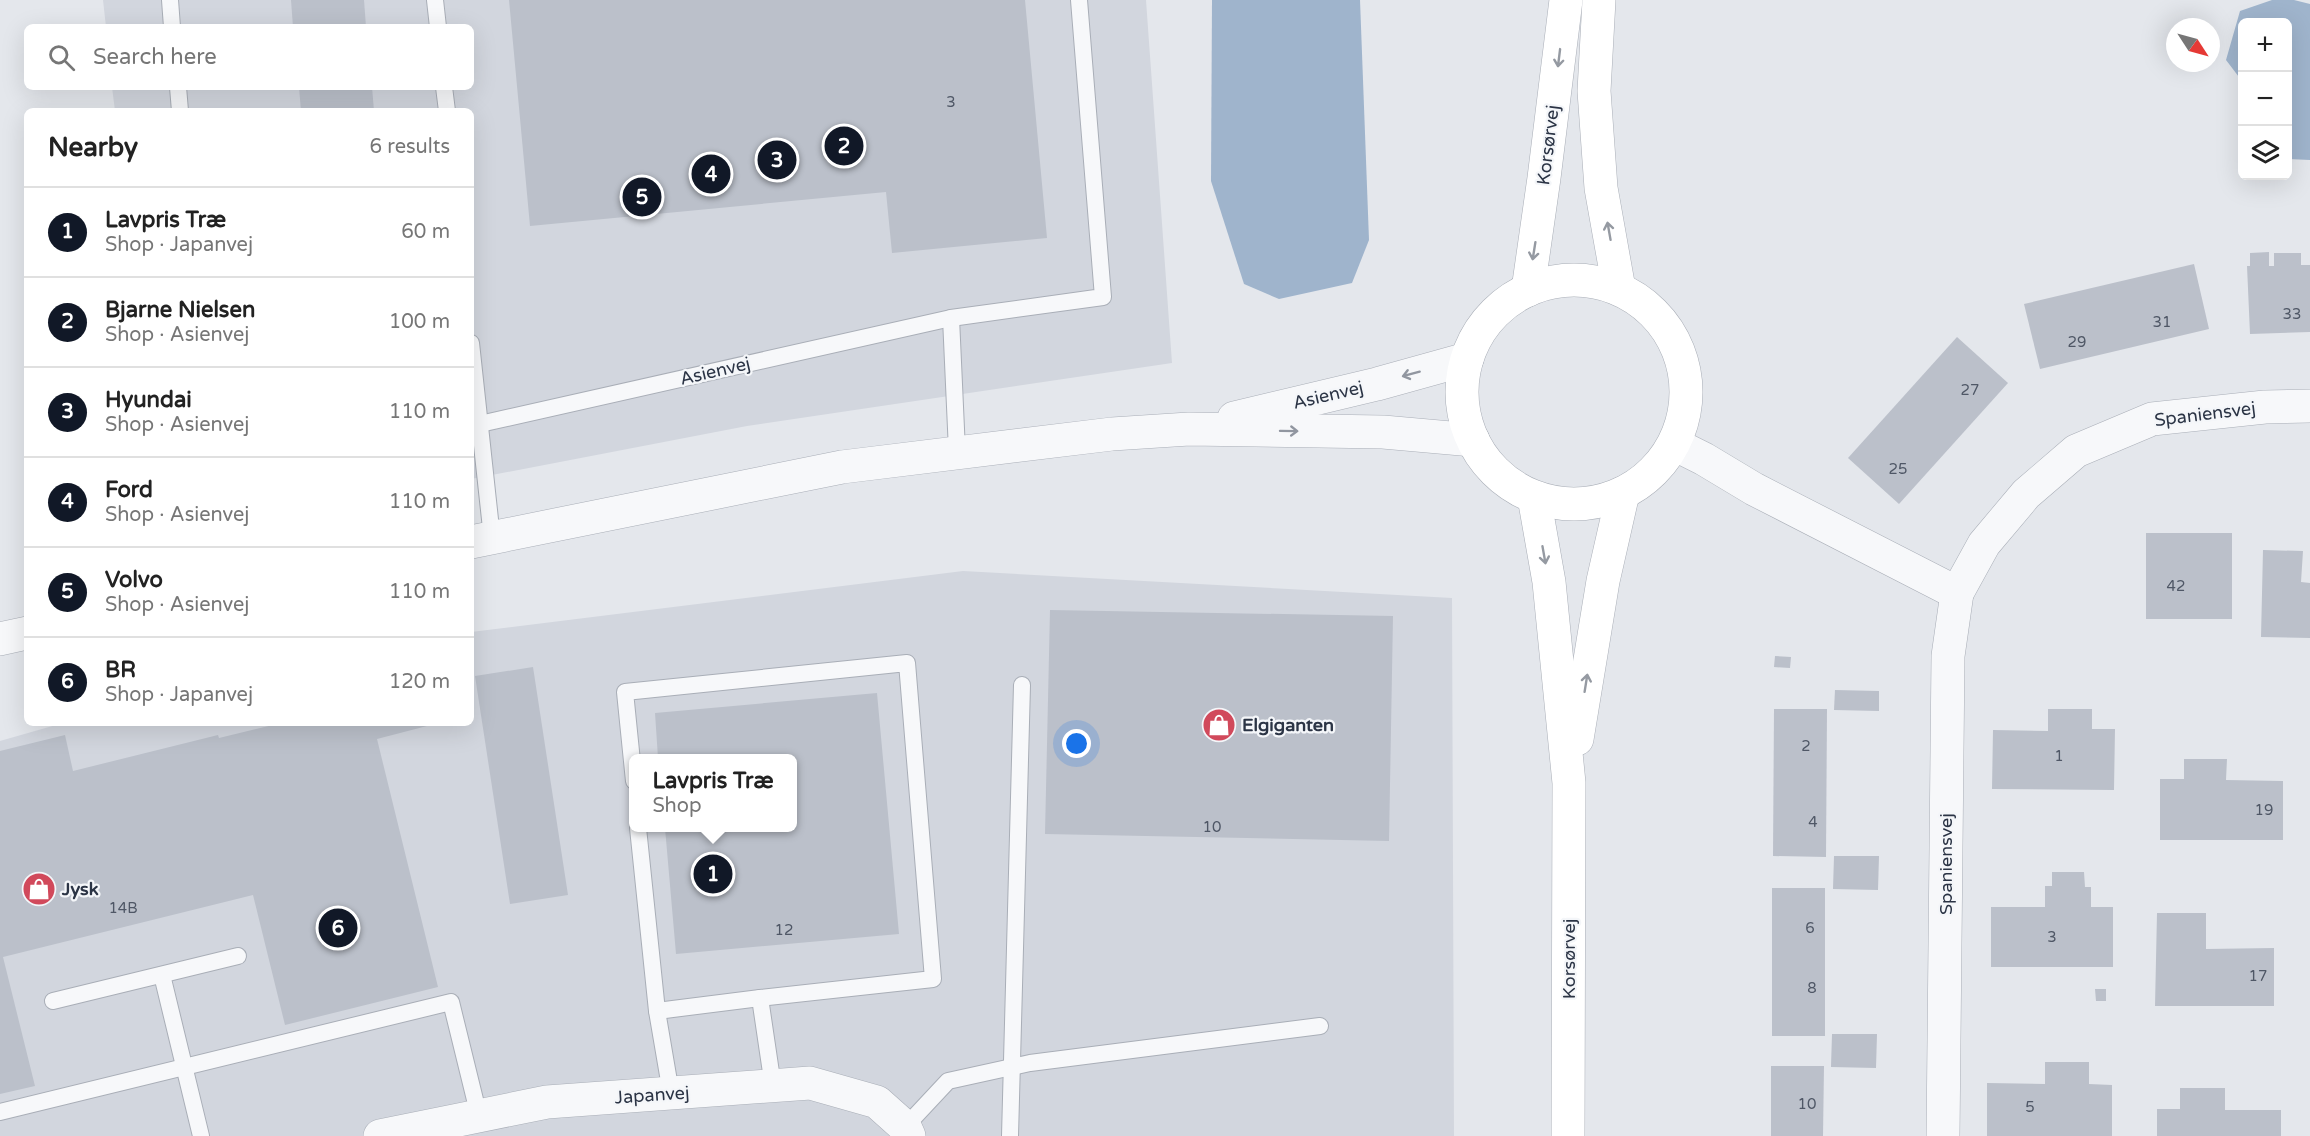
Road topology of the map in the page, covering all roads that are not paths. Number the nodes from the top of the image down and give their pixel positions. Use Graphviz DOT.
graph roads {
  1 [pos="170,0"];
  2 [pos="435,0"];
  3 [pos="1078,0"];
  4 [pos="1566,0"];
  5 [pos="1599,0"];
  6 [pos="172,24"];
  7 [pos="438,24"];
  8 [pos="178,90"];
  9 [pos="444,90"];
  10 [pos="180,108"];
  11 [pos="447,108"];
  12 [pos="1619,289"];
  13 [pos="1528,290"];
  14 [pos="951,318"];
  15 [pos="1467,359"];
  16 [pos="474,404"];
  17 [pos="2310,406"];
  18 [pos="475,425"];
  19 [pos="1189,429"];
  20 [pos="1473,440"];
  21 [pos="1674,444"];
  22 [pos="957,452"];
  23 [pos="1623,493"];
  24 [pos="1534,497"];
  25 [pos="481,540"];
  26 [pos="1957,593"];
  27 [pos="24,634"];
  28 [pos="0,639"];
  29 [pos="1022,686"];
  30 [pos="631,754"];
  31 [pos="1569,783"];
  32 [pos="638,832"];
  33 [pos="238,956"];
  34 [pos="162,975"];
  35 [pos="760,998"];
  36 [pos="53,1001"];
  37 [pos="657,1011"];
  38 [pos="1320,1026"];
  39 [pos="184,1067"];
  40 [pos="1011,1067"];
  41 [pos="773,1086"];
  42 [pos="671,1093"];
  43 [pos="0,1112"];
  44 [pos="479,1116"];
  45 [pos="907,1132"];
  46 [pos="201,1136"];
  47 [pos="380,1136"];
  48 [pos="1010,1136"];
  49 [pos="1568,1136"];
  50 [pos="1943,1136"];
  1 -- 6 [label="lane"];
  2 -- 7 [label="lane"];
  3 -- 14 [label="lane, Asienvej"];
  4 -- 13 [label="main road, Korsørvej, one-way"];
  12 -- 5 [label="main road, one-way"];
  8 -- 10 [label="lane"];
  9 -- 11 [label="lane"];
  12 -- 13 [label="main road"];
  12 -- 21 [label="main road"];
  13 -- 15 [label="main road"];
  14 -- 18 [label="lane, Asienvej"];
  14 -- 22 [label="lane"];
  15 -- 19 [label="street, Asienvej, one-way"];
  15 -- 20 [label="main road"];
  16 -- 18 [label="lane, Asienvej"];
  17 -- 26 [label="street, Spaniensvej"];
  18 -- 25 [label="lane, Asienvej"];
  19 -- 20 [label="street, Asienvej, one-way"];
  19 -- 22 [label="street, Asienvej"];
  20 -- 24 [label="main road"];
  21 -- 23 [label="main road"];
  21 -- 26 [label="street"];
  22 -- 25 [label="street, Asienvej"];
  23 -- 24 [label="main road"];
  31 -- 23 [label="main road, Korsørvej, one-way"];
  24 -- 31 [label="main road, Korsørvej, one-way"];
  26 -- 50 [label="street, Spaniensvej"];
  27 -- 28 [label="street"];
  29 -- 40 [label="lane"];
  30 -- 35 [label="lane"];
  31 -- 49 [label="main road, Korsørvej"];
  32 -- 37 [label="lane"];
  33 -- 34 [label="lane"];
  34 -- 36 [label="lane"];
  34 -- 39 [label="lane"];
  35 -- 37 [label="lane"];
  35 -- 41 [label="lane"];
  37 -- 42 [label="lane"];
  38 -- 40 [label="lane"];
  39 -- 43 [label="lane"];
  39 -- 44 [label="lane"];
  39 -- 46 [label="lane"];
  40 -- 45 [label="lane"];
  40 -- 48 [label="lane"];
  41 -- 42 [label="street, Japanvej"];
  41 -- 45 [label="street, Japanvej"];
  42 -- 44 [label="street, Japanvej"];
  44 -- 47 [label="street, Japanvej"];
}
